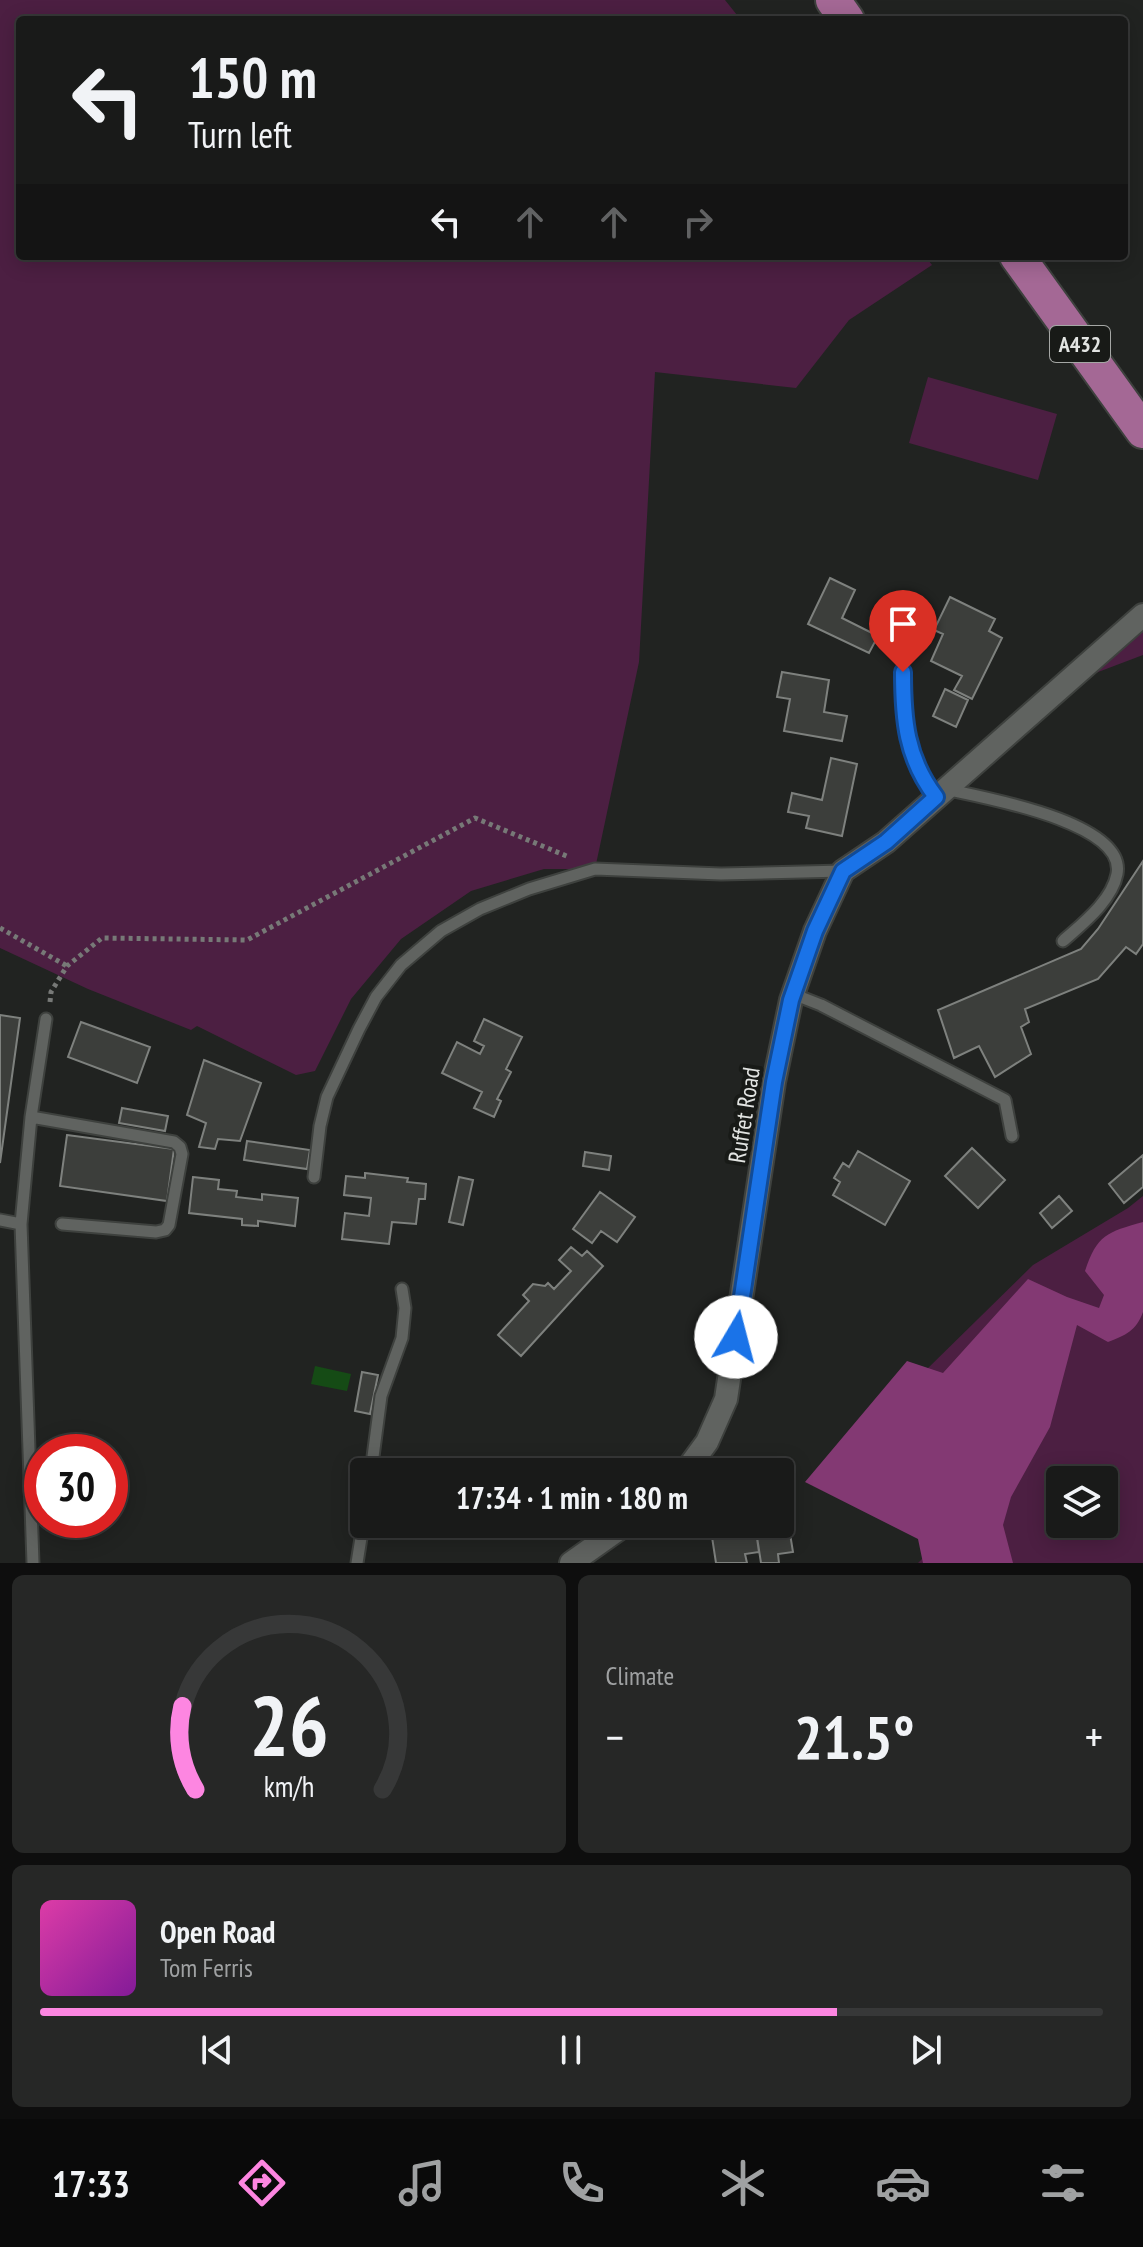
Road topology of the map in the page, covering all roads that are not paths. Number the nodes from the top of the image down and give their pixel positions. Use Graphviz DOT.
graph roads {
  1 [pos="1020,260"];
  2 [pos="1143,431"];
  3 [pos="1143,615"];
  4 [pos="903,672"];
  5 [pos="940,793"];
  6 [pos="843,871"];
  7 [pos="1063,941"];
  8 [pos="793,994"];
  9 [pos="46,1019"];
  10 [pos="31,1117"];
  11 [pos="1012,1136"];
  12 [pos="314,1177"];
  13 [pos="0,1220"];
  14 [pos="21,1224"];
  15 [pos="62,1224"];
  16 [pos="402,1289"];
  17 [pos="373,1458"];
  18 [pos="695,1458"];
  19 [pos="361,1538"];
  20 [pos="606,1538"];
  21 [pos="33,1563"];
  22 [pos="357,1563"];
  23 [pos="571,1563"];
  1 -- 2 [label="main road, A432"];
  3 -- 5 [label="street"];
  4 -- 5 [label="lane"];
  5 -- 6 [label="street"];
  5 -- 7 [label="lane"];
  6 -- 8 [label="street, Ruffet Road"];
  6 -- 12 [label="lane"];
  8 -- 11 [label="lane"];
  8 -- 18 [label="street, Ruffet Road"];
  9 -- 10 [label="lane"];
  10 -- 14 [label="lane"];
  10 -- 15 [label="lane"];
  13 -- 14 [label="lane"];
  14 -- 21 [label="lane"];
  16 -- 17 [label="lane"];
  19 -- 22 [label="lane"];
  20 -- 23 [label="street"];
}
